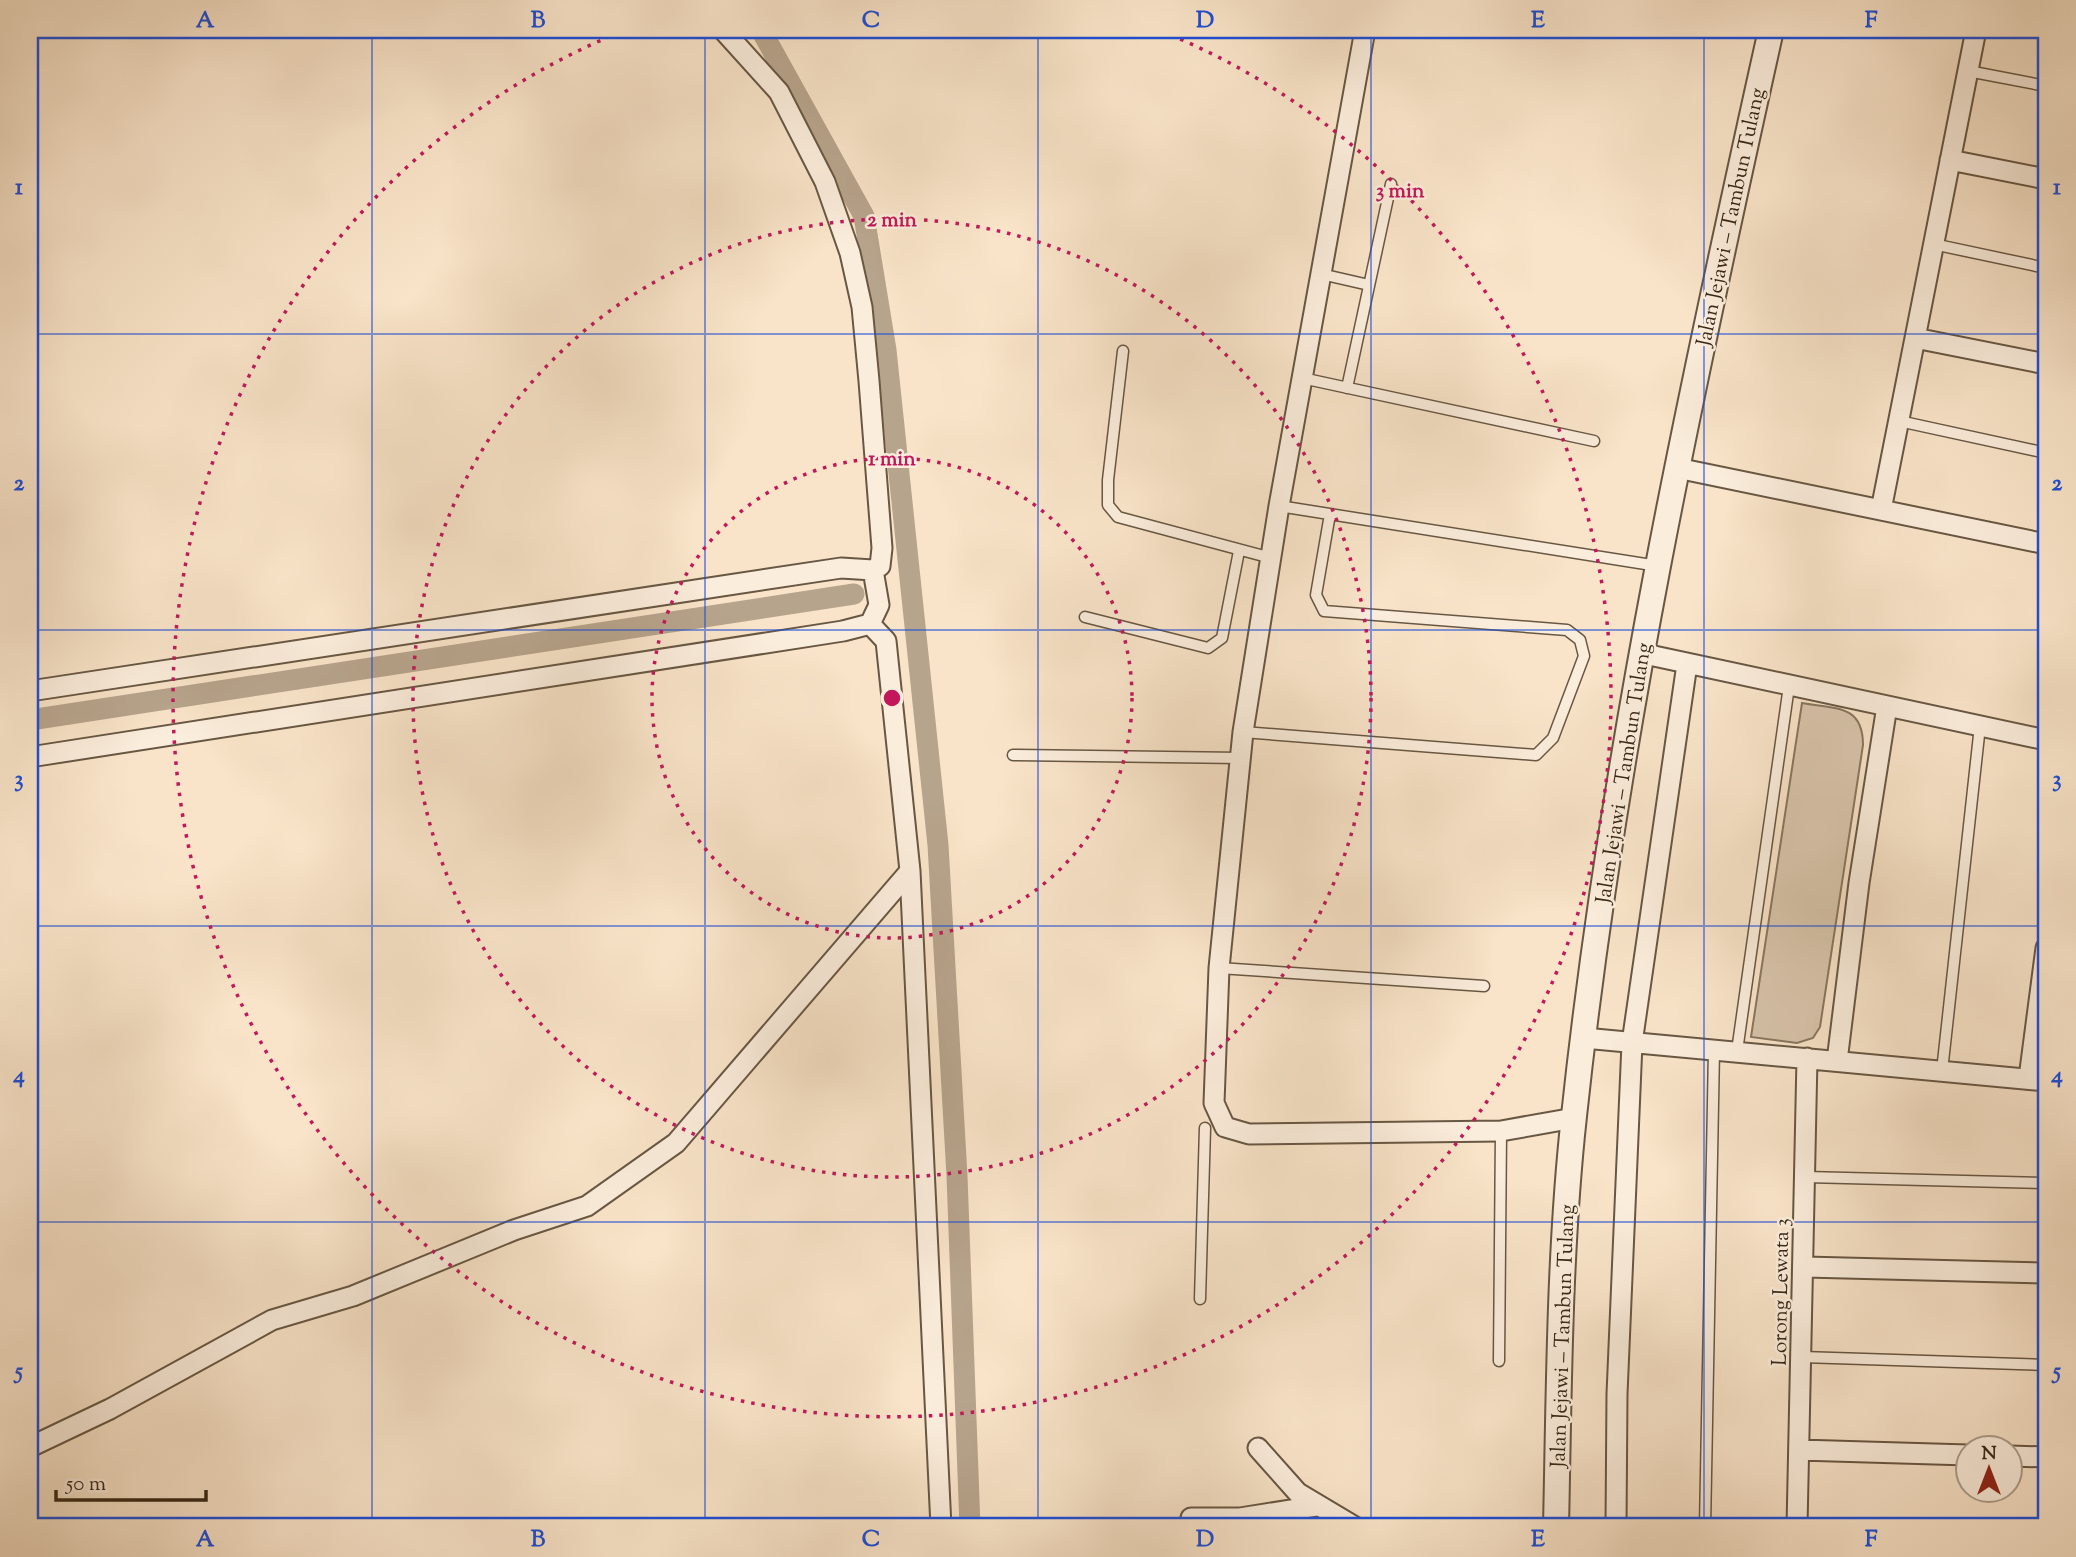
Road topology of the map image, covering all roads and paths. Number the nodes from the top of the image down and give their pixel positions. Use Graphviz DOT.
graph roads {
  1 [pos="723,30"];
  2 [pos="1366,30"];
  3 [pos="1771,30"];
  4 [pos="1976,30"];
  5 [pos="1968,71"];
  6 [pos="2046,86"];
  7 [pos="1950,160"];
  8 [pos="2046,179"];
  9 [pos="1391,184"];
  10 [pos="1933,244"];
  11 [pos="2046,268"];
  12 [pos="1321,274"];
  13 [pos="1369,285"];
  14 [pos="1915,338"];
  15 [pos="1123,351"];
  16 [pos="2046,364"];
  17 [pos="1302,378"];
  18 [pos="1347,388"];
  19 [pos="1899,421"];
  20 [pos="1594,441"];
  21 [pos="2046,453"];
  22 [pos="1677,468"];
  23 [pos="1279,506"];
  24 [pos="1881,510"];
  25 [pos="1330,514"];
  26 [pos="2046,544"];
  27 [pos="1239,551"];
  28 [pos="1271,558"];
  29 [pos="1658,566"];
  30 [pos="873,570"];
  31 [pos="1085,617"];
  32 [pos="870,624"];
  33 [pos="1640,653"];
  34 [pos="1687,664"];
  35 [pos="1789,686"];
  36 [pos="30,691"];
  37 [pos="1887,706"];
  38 [pos="1980,726"];
  39 [pos="1243,732"];
  40 [pos="2046,740"];
  41 [pos="1013,755"];
  42 [pos="30,757"];
  43 [pos="1241,758"];
  44 [pos="910,870"];
  45 [pos="2046,948"];
  46 [pos="1219,968"];
  47 [pos="1484,986"];
  48 [pos="1584,1038"];
  49 [pos="1632,1043"];
  50 [pos="1714,1050"];
  51 [pos="1737,1051"];
  52 [pos="1807,1058"];
  53 [pos="1837,1061"];
  54 [pos="1942,1071"];
  55 [pos="2038,1079"];
  56 [pos="1574,1118"];
  57 [pos="1205,1128"];
  58 [pos="1501,1131"];
  59 [pos="1806,1177"];
  60 [pos="2046,1183"];
  61 [pos="1805,1267"];
  62 [pos="2046,1273"];
  63 [pos="1200,1299"];
  64 [pos="1802,1357"];
  65 [pos="1499,1361"];
  66 [pos="2046,1364"];
  67 [pos="30,1447"];
  68 [pos="1258,1448"];
  69 [pos="1799,1450"];
  70 [pos="1954,1455"];
  71 [pos="2024,1456"];
  72 [pos="2046,1457"];
  73 [pos="1316,1506"];
  74 [pos="1191,1518"];
  75 [pos="941,1527"];
  76 [pos="1355,1527"];
  77 [pos="1556,1527"];
  78 [pos="1616,1527"];
  79 [pos="1705,1527"];
  80 [pos="1797,1527"];
  1 -- 30 [label="street"];
  2 -- 12 [label="street"];
  3 -- 22 [label="street, Jalan Jejawi – Tambun Tulang"];
  4 -- 5 [label="street"];
  5 -- 6 [label="lane"];
  5 -- 7 [label="street"];
  7 -- 8 [label="street"];
  7 -- 10 [label="street"];
  9 -- 13 [label="lane"];
  10 -- 11 [label="lane"];
  10 -- 14 [label="street"];
  12 -- 13 [label="lane"];
  12 -- 17 [label="street"];
  13 -- 18 [label="lane"];
  14 -- 16 [label="street"];
  14 -- 19 [label="street"];
  15 -- 27 [label="lane"];
  17 -- 18 [label="lane"];
  17 -- 23 [label="street"];
  18 -- 20 [label="lane"];
  19 -- 21 [label="lane"];
  19 -- 24 [label="street"];
  22 -- 24 [label="street"];
  22 -- 29 [label="street, Jalan Jejawi – Tambun Tulang"];
  23 -- 25 [label="lane"];
  23 -- 28 [label="street"];
  24 -- 26 [label="street"];
  25 -- 29 [label="lane"];
  25 -- 39 [label="lane"];
  27 -- 28 [label="lane"];
  27 -- 31 [label="lane"];
  28 -- 39 [label="street"];
  29 -- 33 [label="street, Jalan Jejawi – Tambun Tulang"];
  30 -- 32 [label="street"];
  30 -- 36 [label="street"];
  32 -- 42 [label="street"];
  32 -- 44 [label="street"];
  33 -- 34 [label="street"];
  33 -- 48 [label="street, Jalan Jejawi – Tambun Tulang"];
  34 -- 35 [label="street"];
  34 -- 49 [label="street"];
  35 -- 37 [label="street"];
  35 -- 51 [label="lane"];
  37 -- 38 [label="street"];
  37 -- 53 [label="street"];
  38 -- 40 [label="street"];
  38 -- 54 [label="lane"];
  39 -- 43 [label="street"];
  41 -- 43 [label="lane"];
  43 -- 46 [label="street"];
  44 -- 67 [label="street"];
  44 -- 75 [label="street"];
  45 -- 55 [label="street"];
  46 -- 47 [label="lane"];
  46 -- 58 [label="street"];
  48 -- 49 [label="street"];
  48 -- 56 [label="street, Jalan Jejawi – Tambun Tulang"];
  49 -- 50 [label="street"];
  49 -- 78 [label="street"];
  50 -- 51 [label="street"];
  50 -- 79 [label="lane"];
  51 -- 52 [label="street"];
  52 -- 53 [label="street"];
  52 -- 59 [label="street, Lorong Lewata 3"];
  53 -- 54 [label="street"];
  54 -- 55 [label="street"];
  56 -- 58 [label="street"];
  56 -- 77 [label="street, Jalan Jejawi – Tambun Tulang"];
  57 -- 63 [label="lane"];
  58 -- 65 [label="lane"];
  59 -- 60 [label="lane"];
  59 -- 61 [label="street, Lorong Lewata 3"];
  61 -- 62 [label="street"];
  61 -- 64 [label="street, Lorong Lewata 3"];
  64 -- 66 [label="lane"];
  64 -- 69 [label="street, Lorong Lewata 3"];
  68 -- 73 [label="street"];
  69 -- 70 [label="street"];
  69 -- 80 [label="street, Lorong Lewata 3"];
  71 -- 72 [label="street"];
  73 -- 74 [label="street"];
  73 -- 76 [label="street"];
}
